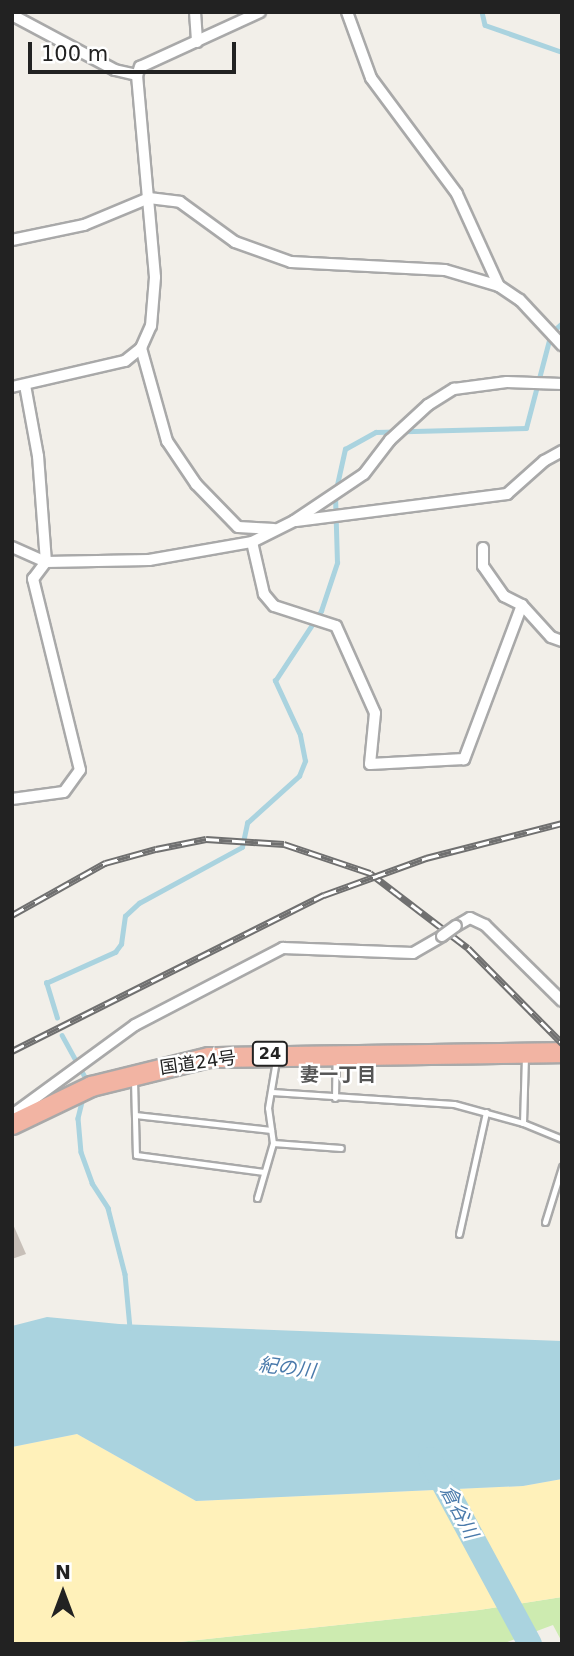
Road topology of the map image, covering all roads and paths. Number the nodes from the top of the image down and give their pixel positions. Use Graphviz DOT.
graph roads {
  1 [pos="194,12"];
  2 [pos="260,12"];
  3 [pos="346,13"];
  4 [pos="12,15"];
  5 [pos="197,43"];
  6 [pos="136,75"];
  7 [pos="149,198"];
  8 [pos="12,240"];
  9 [pos="499,286"];
  10 [pos="562,345"];
  11 [pos="141,348"];
  12 [pos="562,384"];
  13 [pos="25,385"];
  14 [pos="12,387"];
  15 [pos="562,452"];
  16 [pos="294,521"];
  17 [pos="278,530"];
  18 [pos="252,542"];
  19 [pos="12,547"];
  20 [pos="483,548"];
  21 [pos="46,562"];
  22 [pos="522,605"];
  23 [pos="562,641"];
  24 [pos="12,799"];
  25 [pos="562,1001"];
  26 [pos="533,1052"];
  27 [pos="562,1052"];
  28 [pos="277,1054"];
  29 [pos="336,1054"];
  30 [pos="133,1074"];
  31 [pos="272,1092"];
  32 [pos="335,1098"];
  33 [pos="486,1112"];
  34 [pos="12,1115"];
  35 [pos="135,1115"];
  36 [pos="523,1123"];
  37 [pos="12,1124"];
  38 [pos="271,1130"];
  39 [pos="562,1139"];
  40 [pos="273,1143"];
  41 [pos="341,1147"];
  42 [pos="562,1167"];
  43 [pos="264,1172"];
  44 [pos="257,1198"];
  45 [pos="545,1222"];
  46 [pos="459,1234"];
  1 -- 5 [label="street"];
  2 -- 5 [label="street"];
  3 -- 9 [label="street"];
  4 -- 6 [label="street"];
  5 -- 6 [label="street"];
  6 -- 7 [label="street"];
  7 -- 8 [label="street"];
  7 -- 9 [label="street"];
  7 -- 11 [label="street"];
  9 -- 10 [label="street"];
  11 -- 13 [label="street"];
  11 -- 17 [label="street"];
  12 -- 16 [label="street"];
  13 -- 14 [label="street"];
  13 -- 21 [label="street"];
  15 -- 16 [label="street"];
  16 -- 17 [label="street"];
  17 -- 18 [label="street"];
  18 -- 21 [label="street"];
  18 -- 22 [label="street"];
  19 -- 21 [label="street"];
  20 -- 22 [label="street"];
  21 -- 24 [label="street"];
  22 -- 23 [label="street"];
  25 -- 34 [label="street, bridge"];
  26 -- 27 [label="highway, 国道24号 / 24"];
  26 -- 29 [label="highway, 国道24号 / 24"];
  26 -- 36 [label="lane"];
  28 -- 29 [label="highway, 国道24号 / 24"];
  28 -- 30 [label="highway, 国道24号 / 24"];
  28 -- 31 [label="lane"];
  29 -- 32 [label="lane"];
  30 -- 35 [label="lane"];
  30 -- 37 [label="highway, 国道24号 / 24"];
  31 -- 32 [label="lane"];
  31 -- 38 [label="lane"];
  32 -- 33 [label="lane"];
  33 -- 36 [label="lane"];
  33 -- 46 [label="lane"];
  35 -- 38 [label="lane"];
  35 -- 43 [label="lane"];
  36 -- 39 [label="lane"];
  38 -- 40 [label="lane"];
  40 -- 41 [label="lane"];
  40 -- 43 [label="lane"];
  42 -- 45 [label="lane"];
  43 -- 44 [label="lane"];
}
